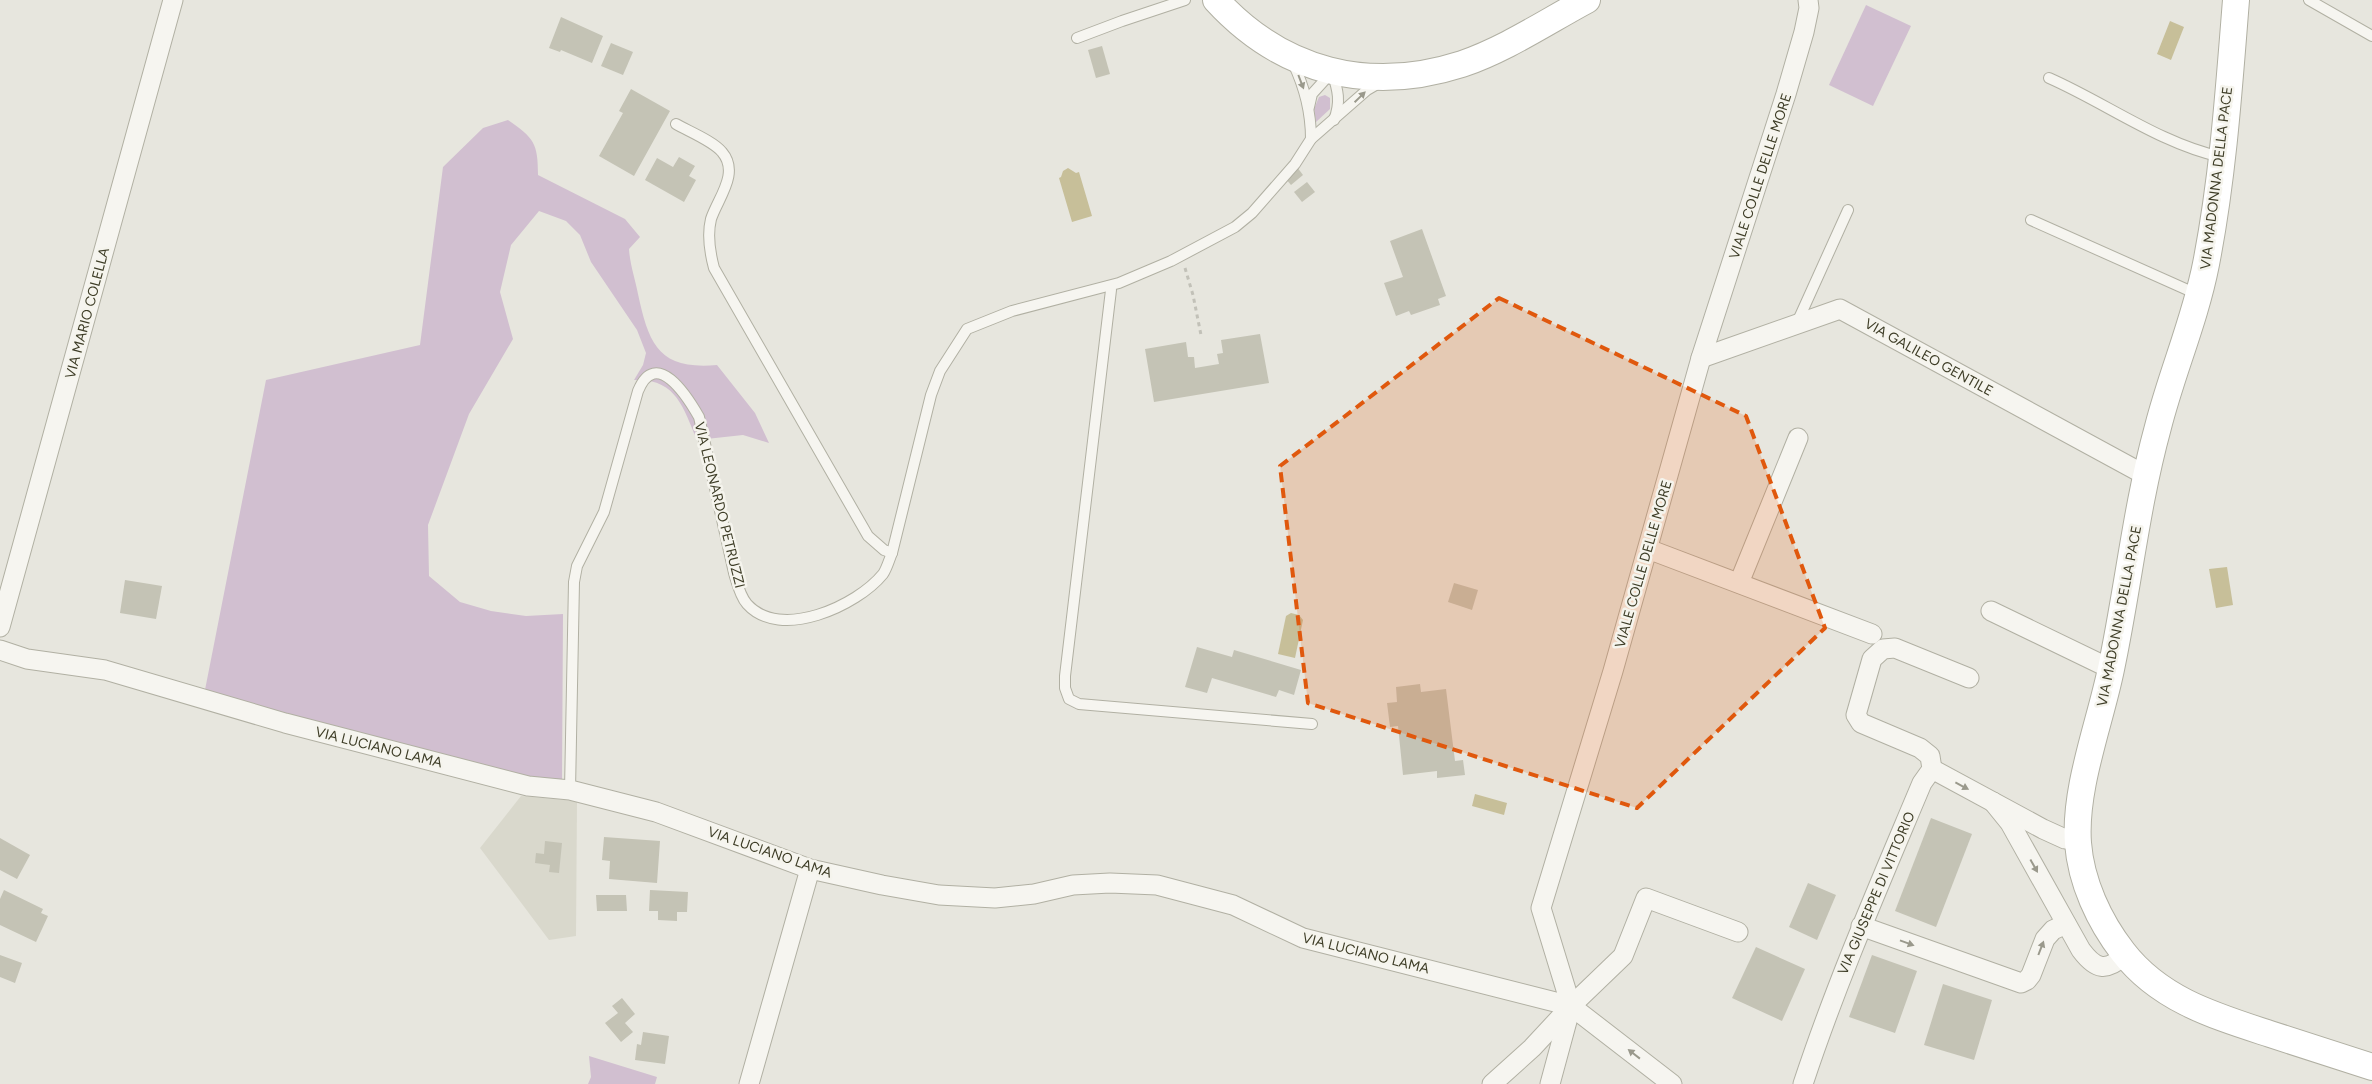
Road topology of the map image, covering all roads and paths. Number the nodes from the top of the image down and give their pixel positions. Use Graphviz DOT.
graph roads {
  1 [pos="173,0"];
  2 [pos="1185,0"];
  3 [pos="1216,0"];
  4 [pos="1587,0"];
  5 [pos="1808,0"];
  6 [pos="2236,0"];
  7 [pos="2309,0"];
  8 [pos="2372,36"];
  9 [pos="1078,38"];
  10 [pos="1290,57"];
  11 [pos="1332,72"];
  12 [pos="1389,78"];
  13 [pos="2049,78"];
  14 [pos="1309,107"];
  15 [pos="1334,120"];
  16 [pos="676,124"];
  17 [pos="1311,139"];
  18 [pos="2221,157"];
  19 [pos="1848,210"];
  20 [pos="2031,220"];
  21 [pos="1180,257"];
  22 [pos="1110,286"];
  23 [pos="2200,296"];
  24 [pos="1796,325"];
  25 [pos="1201,336"];
  26 [pos="1701,358"];
  27 [pos="1798,438"];
  28 [pos="2148,476"];
  29 [pos="1648,548"];
  30 [pos="892,553"];
  31 [pos="1739,583"];
  32 [pos="1991,611"];
  33 [pos="0,627"];
  34 [pos="1872,634"];
  35 [pos="0,650"];
  36 [pos="2111,669"];
  37 [pos="1969,678"];
  38 [pos="1312,724"];
  39 [pos="1932,770"];
  40 [pos="570,790"];
  41 [pos="1993,802"];
  42 [pos="2077,841"];
  43 [pos="810,869"];
  44 [pos="2066,924"];
  45 [pos="1861,926"];
  46 [pos="1738,932"];
  47 [pos="2125,955"];
  48 [pos="1571,1006"];
  49 [pos="2372,1066"];
  50 [pos="749,1084"];
  51 [pos="1492,1084"];
  52 [pos="1550,1084"];
  53 [pos="1672,1084"];
  54 [pos="1803,1084"];
  1 -- 33 [label="street, VIA MARIO COLELLA"];
  2 -- 9 [label="lane"];
  3 -- 10 [label="main road"];
  4 -- 12 [label="main road"];
  5 -- 26 [label="street, VIALE COLLE DELLE MORE"];
  6 -- 18 [label="main road, VIA MADONNA DELLA PACE"];
  7 -- 8 [label="lane"];
  10 -- 11 [label="main road"];
  10 -- 14 [label="lane, one-way"];
  11 -- 12 [label="main road"];
  11 -- 14 [label="lane"];
  11 -- 15 [label="lane"];
  15 -- 12 [label="lane, VIA LEONARDO PETRUZZI, one-way"];
  13 -- 18 [label="lane"];
  14 -- 17 [label="lane"];
  15 -- 17 [label="lane, VIA LEONARDO PETRUZZI"];
  16 -- 30 [label="lane"];
  17 -- 21 [label="lane, VIA LEONARDO PETRUZZI"];
  18 -- 23 [label="main road, VIA MADONNA DELLA PACE"];
  19 -- 24 [label="lane"];
  20 -- 23 [label="lane"];
  21 -- 22 [label="lane, VIA LEONARDO PETRUZZI"];
  21 -- 25 [label="path"];
  22 -- 30 [label="lane, VIA LEONARDO PETRUZZI"];
  22 -- 38 [label="lane"];
  23 -- 28 [label="main road, VIA MADONNA DELLA PACE"];
  24 -- 26 [label="street, VIA GALILEO GENTILE"];
  24 -- 28 [label="street, VIA GALILEO GENTILE"];
  26 -- 29 [label="street, VIALE COLLE DELLE MORE"];
  27 -- 31 [label="street"];
  28 -- 36 [label="main road, VIA MADONNA DELLA PACE"];
  29 -- 31 [label="street"];
  29 -- 48 [label="street, VIALE COLLE DELLE MORE"];
  30 -- 40 [label="lane, VIA LEONARDO PETRUZZI"];
  31 -- 34 [label="street"];
  32 -- 36 [label="street"];
  35 -- 40 [label="street, VIA LUCIANO LAMA"];
  36 -- 42 [label="main road, VIA MADONNA DELLA PACE"];
  37 -- 39 [label="street"];
  39 -- 41 [label="street, one-way"];
  39 -- 45 [label="street, VIA GIUSEPPE DI VITTORIO"];
  40 -- 43 [label="street, VIA LUCIANO LAMA"];
  41 -- 42 [label="street"];
  41 -- 44 [label="street, one-way"];
  42 -- 47 [label="main road, VIA MADONNA DELLA PACE"];
  43 -- 48 [label="street, VIA LUCIANO LAMA"];
  43 -- 50 [label="street"];
  45 -- 44 [label="street, one-way"];
  44 -- 47 [label="street"];
  45 -- 54 [label="street, VIA GIUSEPPE DI VITTORIO"];
  46 -- 48 [label="street"];
  47 -- 49 [label="main road, VIA MADONNA DELLA PACE"];
  48 -- 51 [label="street"];
  48 -- 52 [label="street"];
  53 -- 48 [label="street, one-way"];
}
